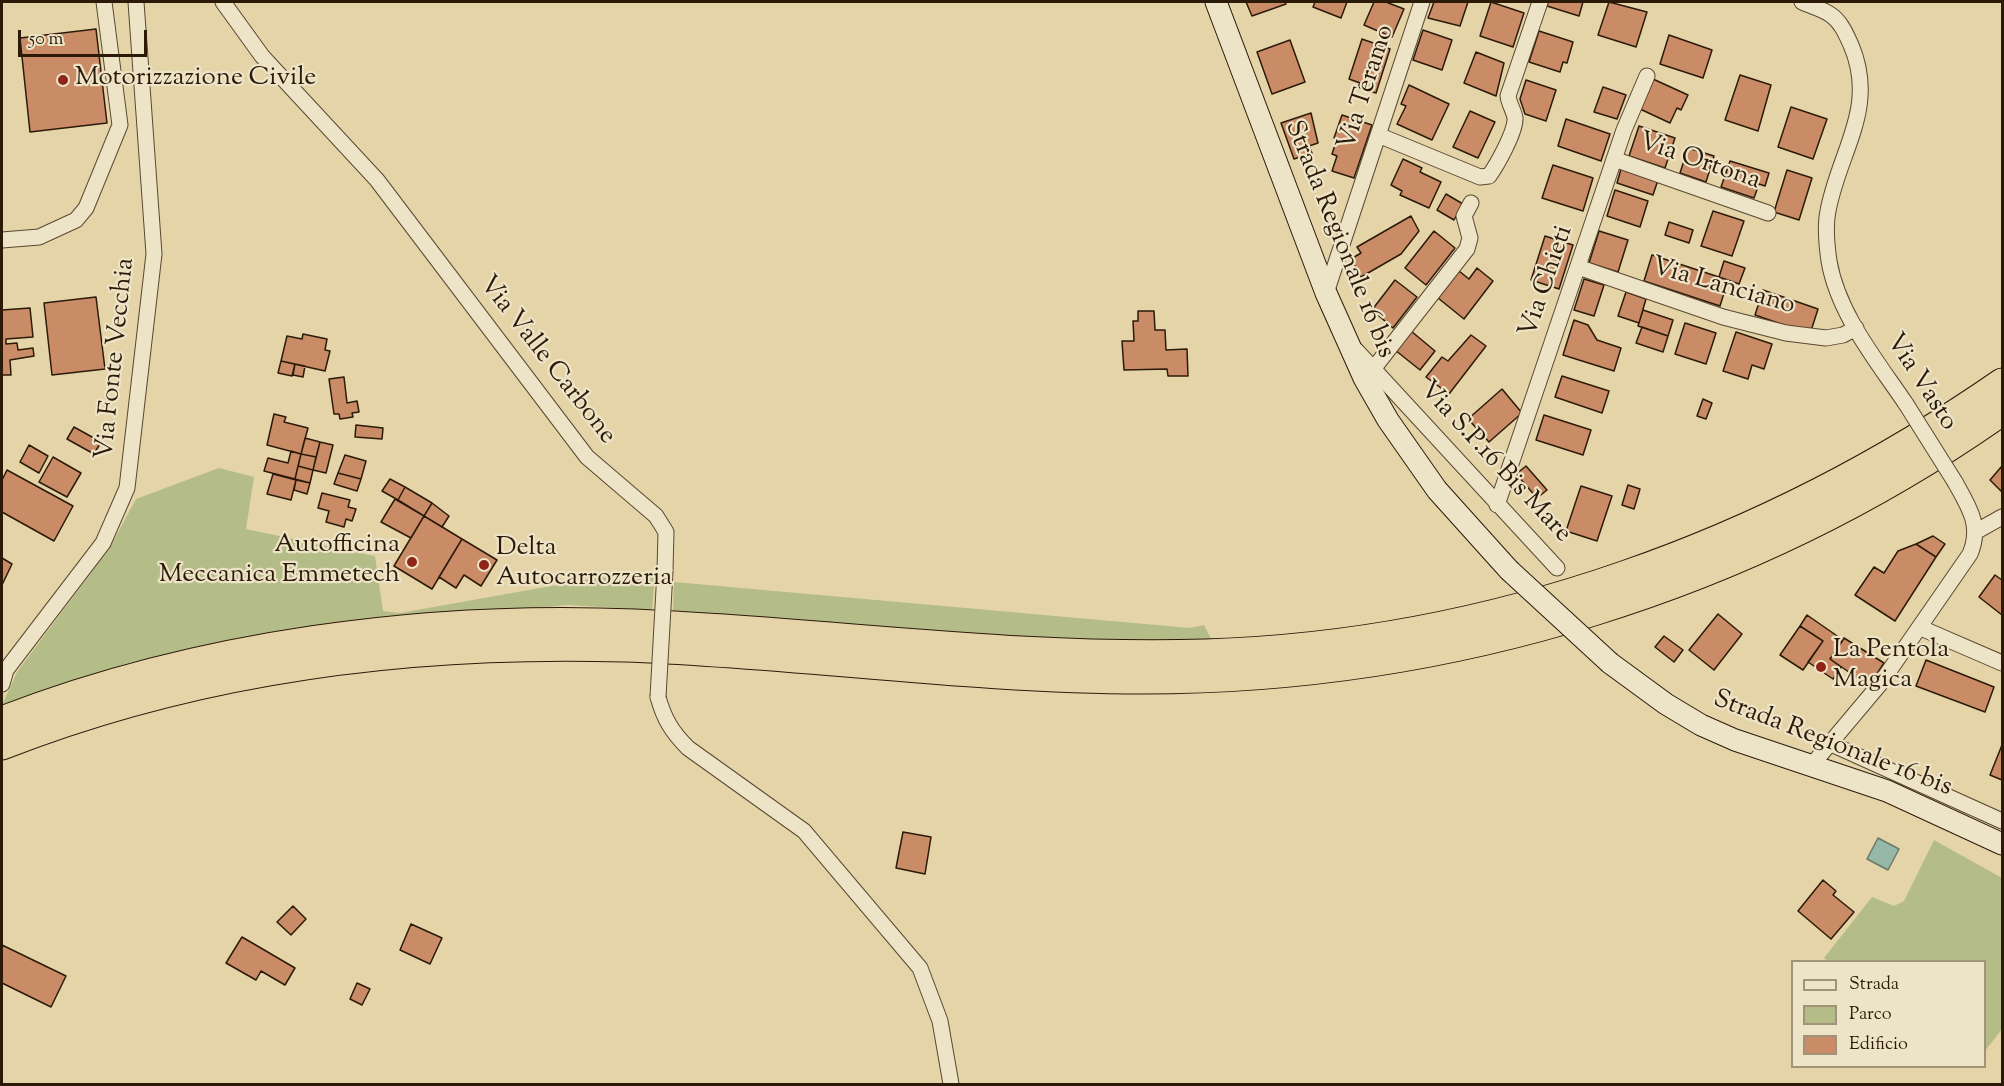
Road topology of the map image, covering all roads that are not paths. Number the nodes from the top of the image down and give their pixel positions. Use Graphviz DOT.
graph roads {
  1 [pos="104,2"];
  2 [pos="136,2"];
  3 [pos="223,2"];
  4 [pos="1216,2"];
  5 [pos="1422,2"];
  6 [pos="1540,2"];
  7 [pos="1802,2"];
  8 [pos="1647,76"];
  9 [pos="1378,135"];
  10 [pos="1614,159"];
  11 [pos="1471,203"];
  12 [pos="1768,213"];
  13 [pos="2,240"];
  14 [pos="1578,267"];
  15 [pos="1326,293"];
  16 [pos="1856,328"];
  17 [pos="1345,339"];
  18 [pos="1374,368"];
  19 [pos="2002,382"];
  20 [pos="2002,412"];
  21 [pos="1497,505"];
  22 [pos="2002,517"];
  23 [pos="1977,531"];
  24 [pos="1557,568"];
  25 [pos="1921,628"];
  26 [pos="323,652"];
  27 [pos="2002,663"];
  28 [pos="2,684"];
  29 [pos="2,720"];
  30 [pos="1829,743"];
  31 [pos="2,746"];
  32 [pos="1810,766"];
  33 [pos="2002,821"];
  34 [pos="2002,844"];
  35 [pos="951,1084"];
  1 -- 13 [label="street"];
  2 -- 28 [label="street, Via Fonte Vecchia"];
  3 -- 35 [label="street, Via Valle Carbone, bridge"];
  4 -- 15 [label="main road, Strada Regionale 16 bis"];
  5 -- 9 [label="street, Via Teramo"];
  6 -- 9 [label="street"];
  7 -- 16 [label="street, Via Vasto"];
  8 -- 10 [label="street, Via Chieti"];
  9 -- 15 [label="street, Via Teramo"];
  10 -- 12 [label="street, Via Ortona"];
  10 -- 14 [label="street, Via Chieti"];
  11 -- 18 [label="street"];
  14 -- 16 [label="street, Via Lanciano"];
  14 -- 21 [label="street, Via Chieti"];
  15 -- 17 [label="main road, Strada Regionale 16 bis"];
  16 -- 23 [label="street, Via Vasto, bridge"];
  17 -- 18 [label="street, Via S.P.16 Bis Mare"];
  17 -- 32 [label="main road, Strada Regionale 16 bis, bridge"];
  18 -- 21 [label="street, Via S.P.16 Bis Mare"];
  19 -- 26 [label="highway"];
  20 -- 26 [label="highway"];
  21 -- 24 [label="street, Via S.P.16 Bis Mare"];
  22 -- 23 [label="street"];
  23 -- 25 [label="street"];
  25 -- 27 [label="street"];
  25 -- 30 [label="street"];
  26 -- 29 [label="highway"];
  26 -- 31 [label="highway"];
  30 -- 32 [label="street"];
  30 -- 33 [label="street"];
  32 -- 34 [label="main road, Strada Regionale 16 bis"];
}
